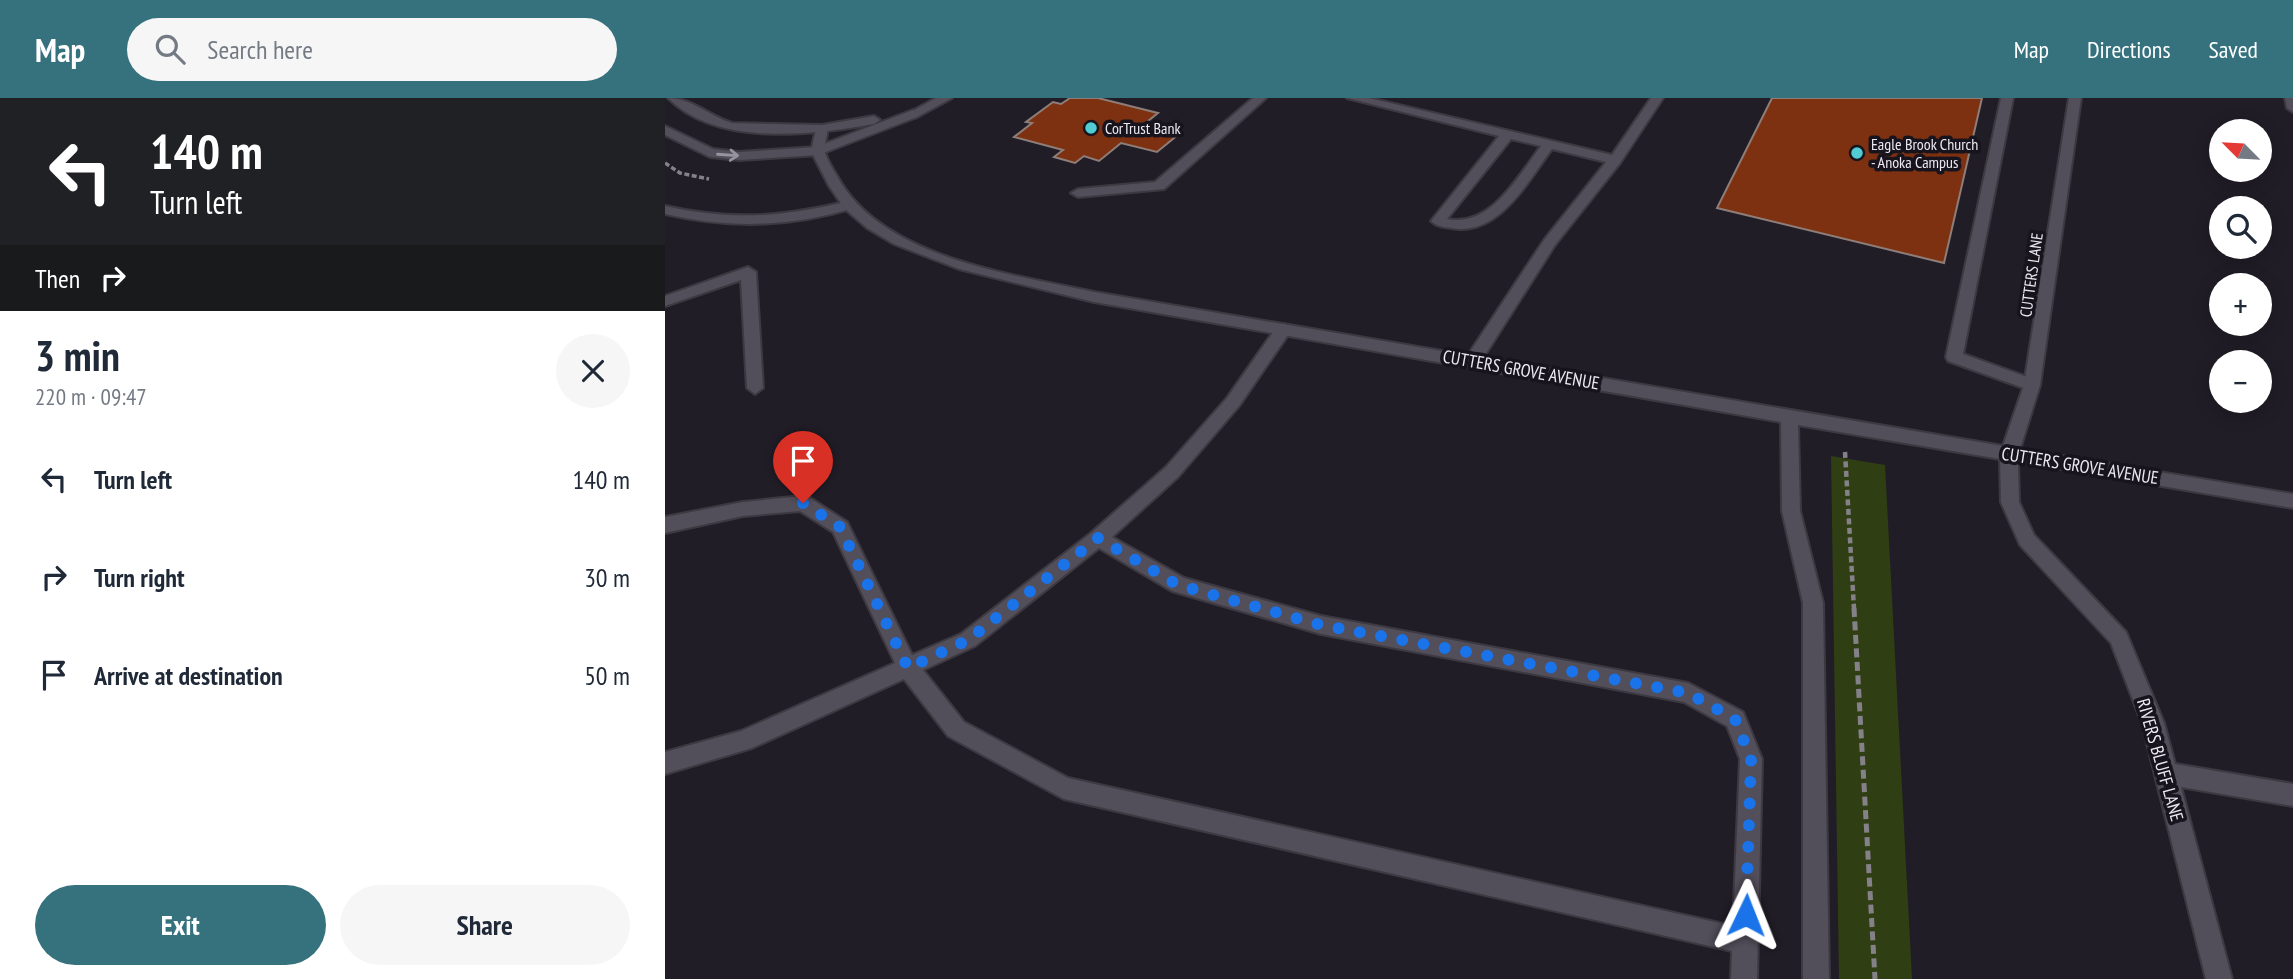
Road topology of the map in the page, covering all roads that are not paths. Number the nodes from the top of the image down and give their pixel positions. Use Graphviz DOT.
graph roads {
  1 [pos="674,98"];
  2 [pos="946,98"];
  3 [pos="1260,98"];
  4 [pos="1353,98"];
  5 [pos="1657,98"];
  6 [pos="2007,98"];
  7 [pos="2075,98"];
  8 [pos="2291,98"];
  9 [pos="689,102"];
  10 [pos="2293,108"];
  11 [pos="913,114"];
  12 [pos="822,129"];
  13 [pos="665,130"];
  14 [pos="1508,134"];
  15 [pos="1549,144"];
  16 [pos="818,151"];
  17 [pos="1615,160"];
  18 [pos="1078,193"];
  19 [pos="849,205"];
  20 [pos="665,210"];
  21 [pos="665,301"];
  22 [pos="1284,328"];
  23 [pos="1472,362"];
  24 [pos="2032,385"];
  25 [pos="755,388"];
  26 [pos="1790,418"];
  27 [pos="2009,454"];
  28 [pos="2293,501"];
  29 [pos="665,525"];
  30 [pos="1098,538"];
  31 [pos="908,668"];
  32 [pos="665,763"];
  33 [pos="2166,773"];
  34 [pos="2293,795"];
  35 [pos="1745,941"];
  36 [pos="1744,979"];
  37 [pos="1816,979"];
  38 [pos="2219,979"];
  1 -- 9 [label="street"];
  2 -- 11 [label="street"];
  3 -- 18 [label="street"];
  4 -- 14 [label="street"];
  5 -- 17 [label="street"];
  6 -- 24 [label="street"];
  7 -- 24 [label="street, CUTTERS LANE"];
  8 -- 10 [label="street"];
  9 -- 12 [label="street"];
  11 -- 12 [label="street"];
  11 -- 16 [label="street"];
  12 -- 16 [label="street"];
  13 -- 16 [label="street, one-way"];
  14 -- 15 [label="street"];
  14 -- 15 [label="street"];
  15 -- 17 [label="street"];
  16 -- 19 [label="street, CUTTERS GROVE AVENUE"];
  17 -- 23 [label="street"];
  19 -- 20 [label="street"];
  19 -- 22 [label="street, CUTTERS GROVE AVENUE"];
  21 -- 25 [label="street"];
  22 -- 23 [label="street, CUTTERS GROVE AVENUE"];
  22 -- 30 [label="street"];
  23 -- 26 [label="street, CUTTERS GROVE AVENUE"];
  24 -- 27 [label="street, CUTTERS LANE"];
  26 -- 27 [label="street, CUTTERS GROVE AVENUE"];
  26 -- 37 [label="street"];
  27 -- 28 [label="street, CUTTERS GROVE AVENUE"];
  27 -- 33 [label="street, RIVERS BLUFF LANE"];
  29 -- 31 [label="street"];
  30 -- 31 [label="street"];
  30 -- 35 [label="street"];
  31 -- 32 [label="street"];
  31 -- 35 [label="street"];
  33 -- 34 [label="street"];
  33 -- 38 [label="street, RIVERS BLUFF LANE"];
  35 -- 36 [label="street"];
}
